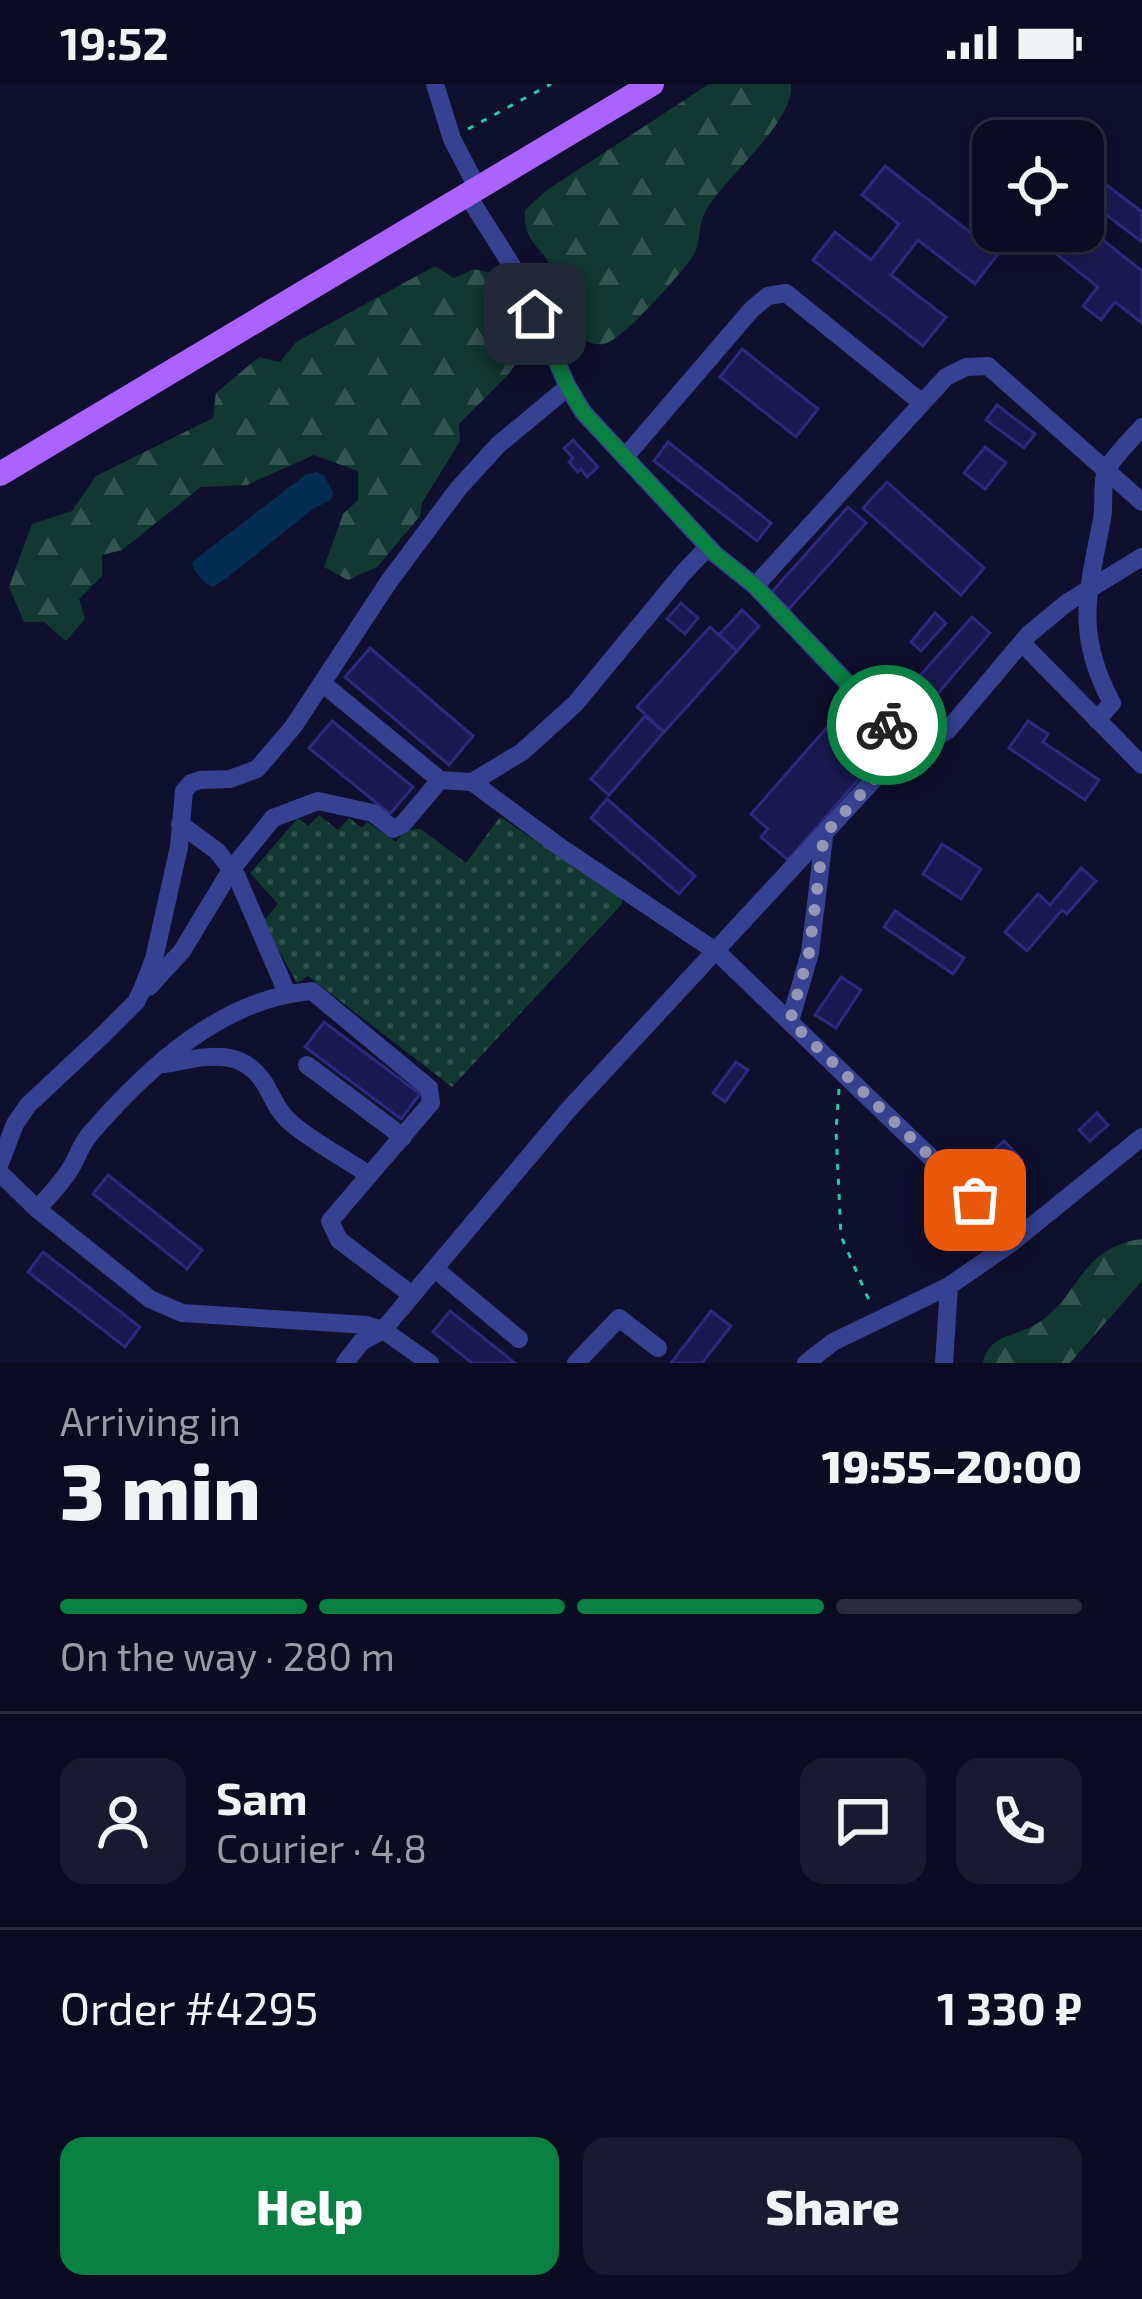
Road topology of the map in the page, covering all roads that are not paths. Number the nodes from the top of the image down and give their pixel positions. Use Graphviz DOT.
graph roads {
  1 [pos="436,84"];
  2 [pos="652,84"];
  3 [pos="473,193"];
  4 [pos="568,387"];
  5 [pos="921,402"];
  6 [pos="1142,427"];
  7 [pos="625,457"];
  8 [pos="1106,471"];
  9 [pos="0,474"];
  10 [pos="1142,502"];
  11 [pos="708,547"];
  12 [pos="1142,557"];
  13 [pos="755,586"];
  14 [pos="1087,591"];
  15 [pos="1022,643"];
  16 [pos="322,683"];
  17 [pos="1097,720"];
  18 [pos="914,753"];
  19 [pos="1142,765"];
  20 [pos="440,780"];
  21 [pos="472,782"];
  22 [pos="180,824"];
  23 [pos="824,835"];
  24 [pos="232,870"];
  25 [pos="717,952"];
  26 [pos="287,993"];
  27 [pos="136,1001"];
  28 [pos="790,1021"];
  29 [pos="159,1065"];
  30 [pos="307,1065"];
  31 [pos="403,1137"];
  32 [pos="1142,1138"];
  33 [pos="0,1163"];
  34 [pos="0,1173"];
  35 [pos="369,1175"];
  36 [pos="37,1209"];
  37 [pos="1010,1244"];
  38 [pos="434,1269"];
  39 [pos="950,1286"];
  40 [pos="412,1295"];
  41 [pos="383,1330"];
  42 [pos="519,1339"];
  43 [pos="658,1348"];
  44 [pos="345,1363"];
  45 [pos="430,1363"];
  46 [pos="577,1363"];
  47 [pos="806,1363"];
  48 [pos="944,1363"];
  1 -- 3 [label="street"];
  2 -- 3 [label="main road"];
  3 -- 4 [label="street"];
  3 -- 9 [label="main road"];
  4 -- 7 [label="street"];
  4 -- 16 [label="street"];
  5 -- 7 [label="street"];
  5 -- 8 [label="street"];
  5 -- 13 [label="street"];
  6 -- 8 [label="street"];
  7 -- 11 [label="street"];
  8 -- 10 [label="street"];
  8 -- 14 [label="street"];
  11 -- 13 [label="street"];
  11 -- 21 [label="street"];
  12 -- 14 [label="street"];
  13 -- 18 [label="street"];
  14 -- 15 [label="street"];
  14 -- 17 [label="street"];
  15 -- 17 [label="street"];
  15 -- 18 [label="street"];
  16 -- 20 [label="street"];
  16 -- 22 [label="street"];
  17 -- 19 [label="street"];
  18 -- 23 [label="street"];
  20 -- 21 [label="street"];
  20 -- 24 [label="street"];
  21 -- 25 [label="street"];
  22 -- 24 [label="street"];
  22 -- 27 [label="street"];
  23 -- 25 [label="street"];
  23 -- 28 [label="street"];
  24 -- 26 [label="street"];
  24 -- 27 [label="street"];
  25 -- 28 [label="street"];
  25 -- 38 [label="street"];
  26 -- 29 [label="street"];
  26 -- 31 [label="street"];
  27 -- 33 [label="street"];
  28 -- 37 [label="street"];
  29 -- 35 [label="street"];
  29 -- 36 [label="street"];
  30 -- 31 [label="street"];
  31 -- 35 [label="street"];
  32 -- 37 [label="street"];
  34 -- 36 [label="street"];
  35 -- 40 [label="street"];
  36 -- 41 [label="street"];
  37 -- 39 [label="street"];
  38 -- 40 [label="street"];
  38 -- 42 [label="street"];
  39 -- 47 [label="street"];
  39 -- 48 [label="street"];
  40 -- 41 [label="street"];
  41 -- 44 [label="street"];
  41 -- 45 [label="street"];
  43 -- 46 [label="street"];
}
